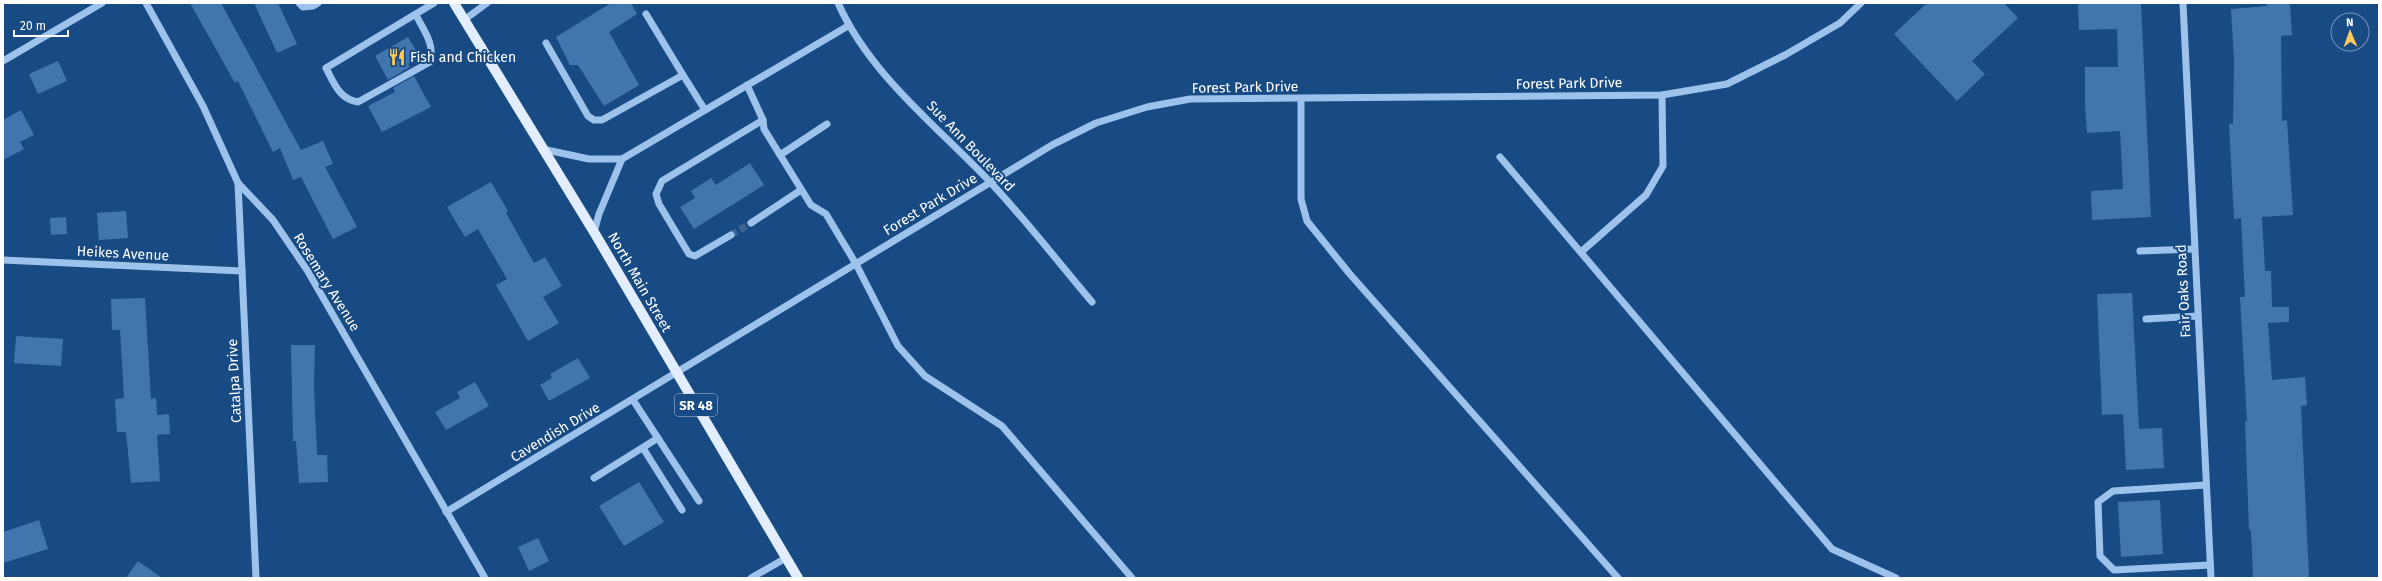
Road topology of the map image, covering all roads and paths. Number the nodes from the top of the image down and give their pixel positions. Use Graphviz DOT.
graph roads {
  1 [pos="102,3"];
  2 [pos="146,3"];
  3 [pos="299,3"];
  4 [pos="318,3"];
  5 [pos="434,3"];
  6 [pos="454,3"];
  7 [pos="487,3"];
  8 [pos="838,3"];
  9 [pos="1861,3"];
  10 [pos="2183,3"];
  11 [pos="646,14"];
  12 [pos="416,15"];
  13 [pos="464,20"];
  14 [pos="848,26"];
  15 [pos="546,43"];
  16 [pos="3,61"];
  17 [pos="683,75"];
  18 [pos="747,85"];
  19 [pos="1662,95"];
  20 [pos="1301,99"];
  21 [pos="705,110"];
  22 [pos="763,120"];
  23 [pos="827,124"];
  24 [pos="542,149"];
  25 [pos="780,155"];
  26 [pos="1500,157"];
  27 [pos="622,160"];
  28 [pos="990,182"];
  29 [pos="238,183"];
  30 [pos="801,190"];
  31 [pos="751,223"];
  32 [pos="594,232"];
  33 [pos="731,235"];
  34 [pos="2194,249"];
  35 [pos="2140,251"];
  36 [pos="1581,252"];
  37 [pos="3,260"];
  38 [pos="856,264"];
  39 [pos="242,271"];
  40 [pos="1092,302"];
  41 [pos="2198,316"];
  42 [pos="2146,319"];
  43 [pos="676,373"];
  44 [pos="633,400"];
  45 [pos="658,438"];
  46 [pos="643,448"];
  47 [pos="594,478"];
  48 [pos="2206,485"];
  49 [pos="700,501"];
  50 [pos="682,510"];
  51 [pos="446,512"];
  52 [pos="786,558"];
  53 [pos="2210,565"];
  54 [pos="256,578"];
  55 [pos="485,578"];
  56 [pos="751,578"];
  57 [pos="798,578"];
  58 [pos="1132,578"];
  59 [pos="1618,578"];
  60 [pos="1896,578"];
  61 [pos="2211,578"];
  1 -- 16 [label="street"];
  2 -- 29 [label="street, Rosemary Avenue"];
  3 -- 4 [label="street"];
  5 -- 12 [label="street"];
  6 -- 13 [label="main road, North Main Street / SR 48"];
  7 -- 13 [label="street"];
  8 -- 14 [label="street, Sue Ann Boulevard"];
  9 -- 19 [label="street, Forest Park Drive"];
  10 -- 34 [label="street, Fair Oaks Road"];
  11 -- 17 [label="street"];
  12 -- 12 [label="street"];
  13 -- 24 [label="main road, North Main Street / SR 48"];
  14 -- 18 [label="street"];
  14 -- 28 [label="street, Sue Ann Boulevard"];
  15 -- 17 [label="street"];
  17 -- 21 [label="street"];
  18 -- 21 [label="street"];
  18 -- 22 [label="street"];
  19 -- 20 [label="street, Forest Park Drive"];
  19 -- 36 [label="street"];
  20 -- 28 [label="street, Forest Park Drive"];
  20 -- 59 [label="street"];
  21 -- 27 [label="street"];
  22 -- 25 [label="street"];
  22 -- 33 [label="street"];
  23 -- 25 [label="street"];
  24 -- 27 [label="street"];
  24 -- 32 [label="main road, North Main Street / SR 48"];
  25 -- 30 [label="street"];
  26 -- 36 [label="street"];
  27 -- 32 [label="street"];
  28 -- 38 [label="street, Forest Park Drive"];
  28 -- 40 [label="street, Sue Ann Boulevard"];
  29 -- 39 [label="street, Catalpa Drive"];
  29 -- 51 [label="street, Rosemary Avenue"];
  30 -- 31 [label="street"];
  30 -- 38 [label="street"];
  32 -- 43 [label="main road, North Main Street / SR 48"];
  34 -- 35 [label="street"];
  34 -- 41 [label="street, Fair Oaks Road"];
  36 -- 60 [label="street"];
  37 -- 39 [label="street, Heikes Avenue"];
  38 -- 43 [label="street, Forest Park Drive"];
  38 -- 58 [label="street"];
  39 -- 54 [label="street, Catalpa Drive"];
  41 -- 42 [label="street"];
  41 -- 48 [label="street, Fair Oaks Road"];
  43 -- 44 [label="street, Cavendish Drive"];
  43 -- 52 [label="main road, North Main Street / SR 48"];
  44 -- 45 [label="street"];
  44 -- 51 [label="street, Cavendish Drive"];
  45 -- 46 [label="street"];
  45 -- 49 [label="street"];
  46 -- 47 [label="street"];
  46 -- 50 [label="street"];
  48 -- 53 [label="street, Fair Oaks Road"];
  48 -- 53 [label="street"];
  51 -- 55 [label="street, Rosemary Avenue"];
  52 -- 56 [label="street"];
  52 -- 57 [label="main road, North Main Street / SR 48"];
  53 -- 61 [label="street, Fair Oaks Road"];
}
